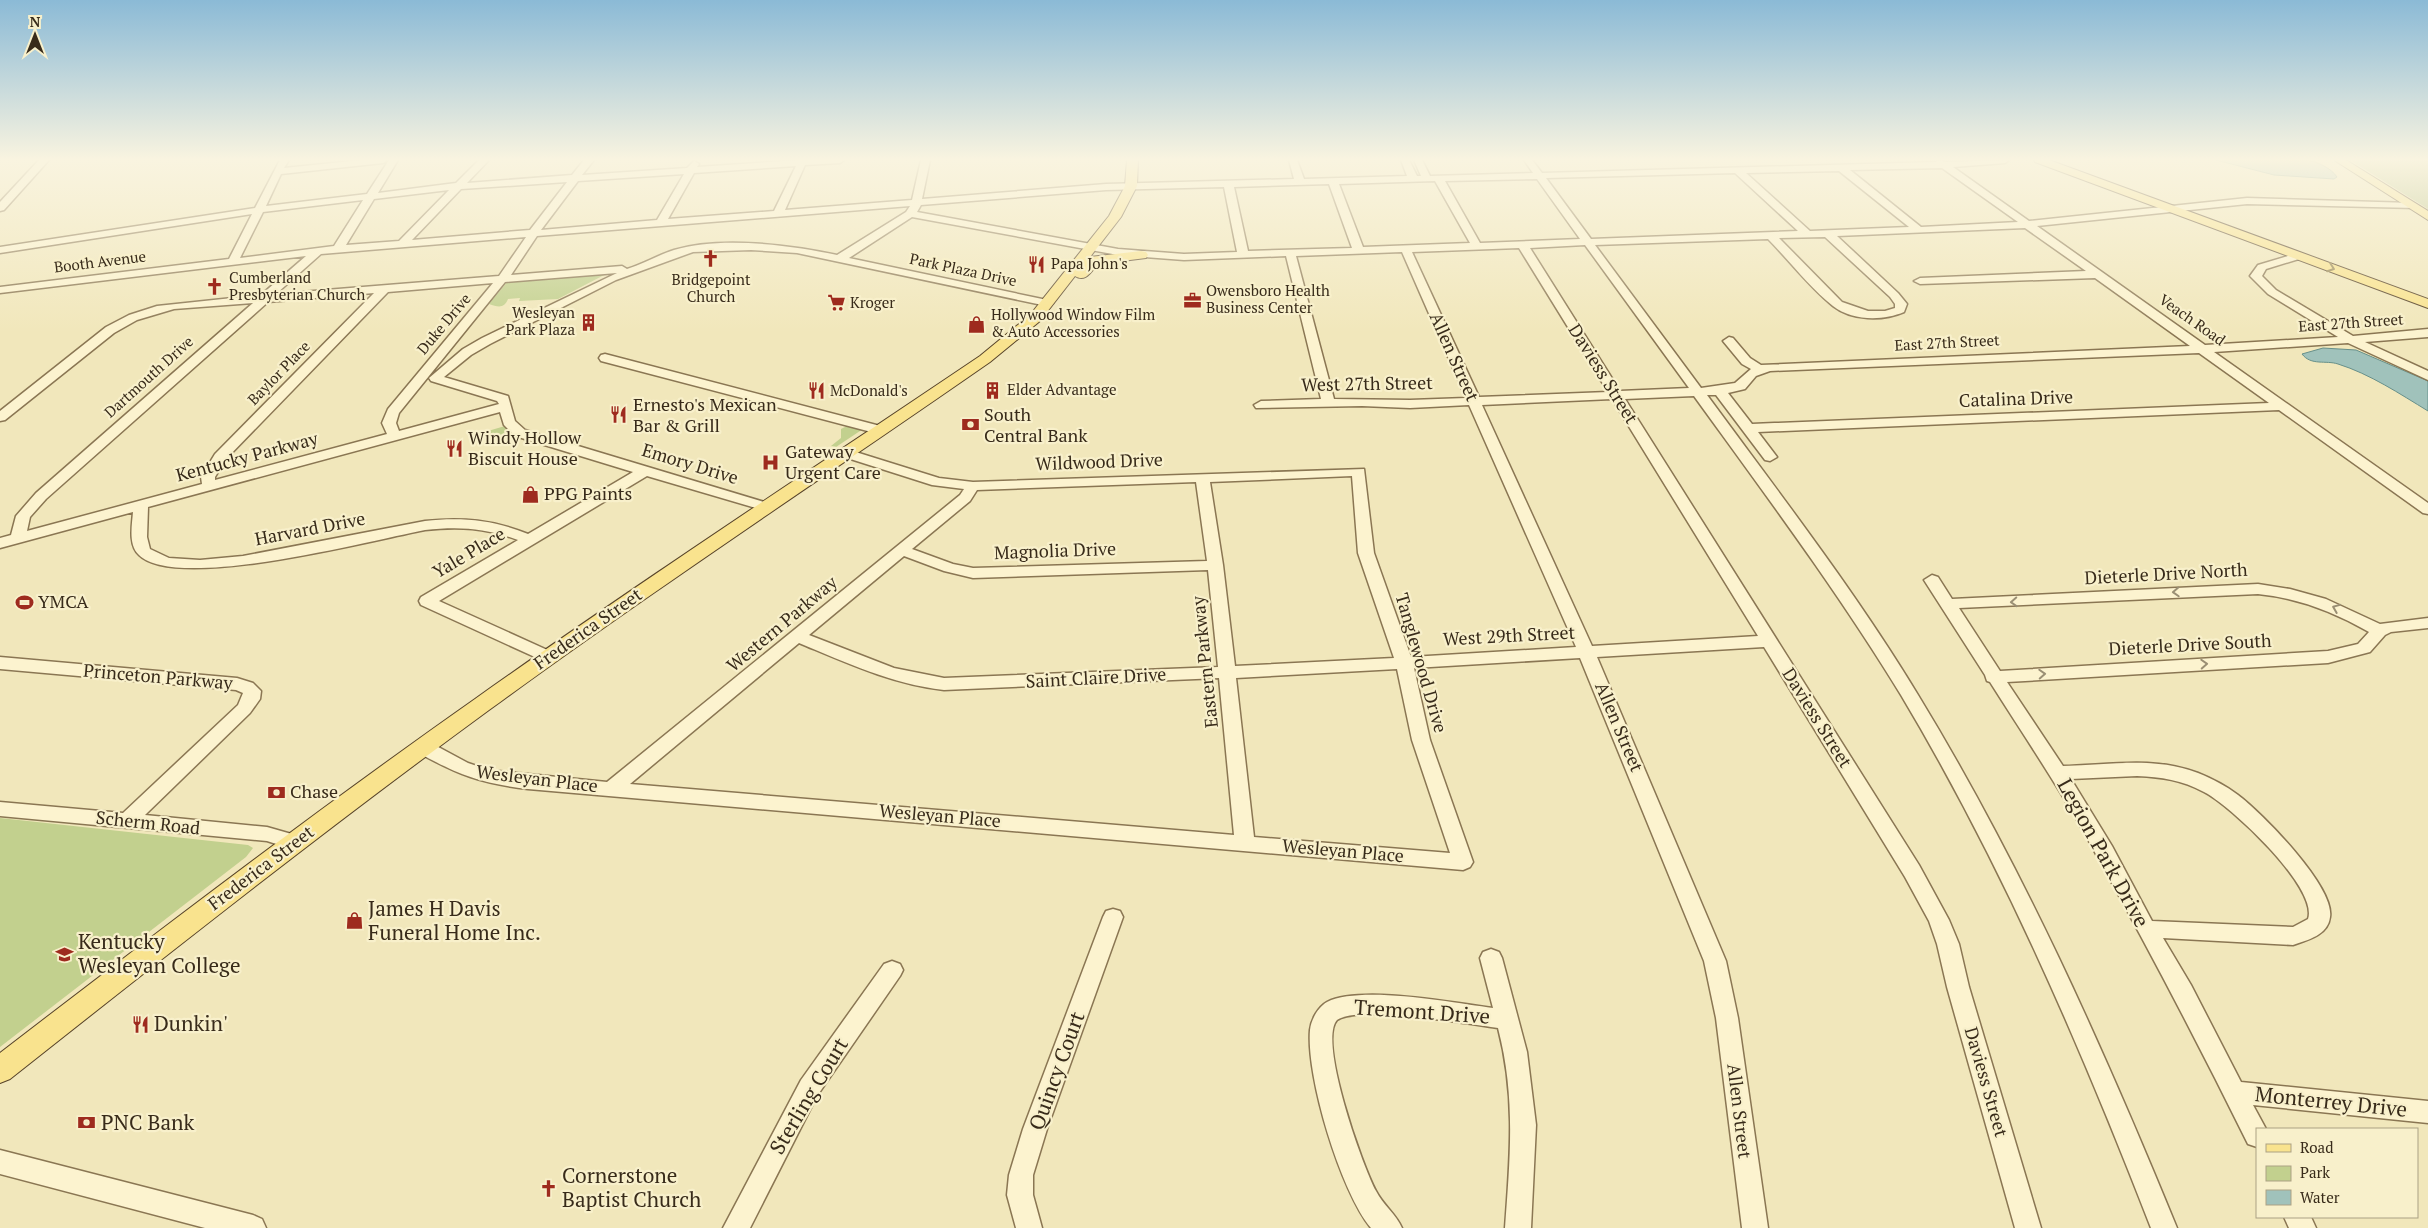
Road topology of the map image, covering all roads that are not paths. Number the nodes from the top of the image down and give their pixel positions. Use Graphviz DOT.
graph roads {
  1 [pos="212,217"];
  2 [pos="255,217"];
  3 [pos="358,217"];
  4 [pos="429,217"];
  5 [pos="545,217"];
  6 [pos="664,217"];
  7 [pos="739,217"];
  8 [pos="905,217"];
  9 [pos="928,217"];
  10 [pos="1114,217"];
  11 [pos="1235,217"];
  12 [pos="1347,217"];
  13 [pos="1460,217"];
  14 [pos="1570,217"];
  15 [pos="1788,217"];
  16 [pos="1903,217"];
  17 [pos="2018,217"];
  18 [pos="2093,217"];
  19 [pos="2196,217"];
  20 [pos="660,224"];
  21 [pos="2029,225"];
  22 [pos="1919,230"];
  23 [pos="533,233"];
  24 [pos="1806,234"];
  25 [pos="1828,234"];
  26 [pos="1770,236"];
  27 [pos="1588,242"];
  28 [pos="404,243"];
  29 [pos="1523,245"];
  30 [pos="1092,247"];
  31 [pos="1477,247"];
  32 [pos="338,249"];
  33 [pos="0,250"];
  34 [pos="1406,250"];
  35 [pos="1360,251"];
  36 [pos="317,252"];
  37 [pos="1290,253"];
  38 [pos="1140,255"];
  39 [pos="1243,255"];
  40 [pos="2298,256"];
  41 [pos="839,259"];
  42 [pos="232,261"];
  43 [pos="637,268"];
  44 [pos="2100,274"];
  45 [pos="502,278"];
  46 [pos="1920,281"];
  47 [pos="1062,284"];
  48 [pos="385,288"];
  49 [pos="0,290"];
  50 [pos="264,299"];
  51 [pos="1047,303"];
  52 [pos="2428,304"];
  53 [pos="1882,315"];
  54 [pos="2428,333"];
  55 [pos="1729,341"];
  56 [pos="2353,341"];
  57 [pos="2204,349"];
  58 [pos="605,358"];
  59 [pos="1759,369"];
  60 [pos="2428,376"];
  61 [pos="1720,391"];
  62 [pos="1699,392"];
  63 [pos="1615,395"];
  64 [pos="1474,401"];
  65 [pos="1328,402"];
  66 [pos="1261,406"];
  67 [pos="2285,406"];
  68 [pos="504,407"];
  69 [pos="0,417"];
  70 [pos="1748,428"];
  71 [pos="879,430"];
  72 [pos="395,436"];
  73 [pos="846,453"];
  74 [pos="1770,457"];
  75 [pos="646,470"];
  76 [pos="1359,472"];
  77 [pos="1202,477"];
  78 [pos="209,486"];
  79 [pos="973,486"];
  80 [pos="141,505"];
  81 [pos="766,507"];
  82 [pos="2428,510"];
  83 [pos="18,538"];
  84 [pos="530,540"];
  85 [pos="0,543"];
  86 [pos="901,550"];
  87 [pos="1215,565"];
  88 [pos="1932,580"];
  89 [pos="1946,604"];
  90 [pos="2428,623"];
  91 [pos="2379,631"];
  92 [pos="797,636"];
  93 [pos="1768,640"];
  94 [pos="1586,651"];
  95 [pos="548,657"];
  96 [pos="0,662"];
  97 [pos="1404,662"];
  98 [pos="1226,672"];
  99 [pos="1993,677"];
  100 [pos="423,747"];
  101 [pos="2058,774"];
  102 [pos="612,788"];
  103 [pos="0,809"];
  104 [pos="127,821"];
  105 [pos="295,842"];
  106 [pos="1245,842"];
  107 [pos="1463,862"];
  108 [pos="1113,917"];
  109 [pos="2146,929"];
  110 [pos="1491,958"];
  111 [pos="892,970"];
  112 [pos="1509,1019"];
  113 [pos="0,1070"];
  114 [pos="2234,1092"];
  115 [pos="2428,1112"];
  116 [pos="2256,1134"];
  117 [pos="0,1162"];
  118 [pos="253,1228"];
  119 [pos="736,1228"];
  120 [pos="1029,1228"];
  121 [pos="1389,1228"];
  122 [pos="1518,1228"];
  123 [pos="1755,1228"];
  124 [pos="2028,1228"];
  125 [pos="2164,1228"];
  1 -- 33 [label="street"];
  2 -- 42 [label="street"];
  3 -- 32 [label="street"];
  4 -- 28 [label="street"];
  5 -- 23 [label="street, Duke Drive"];
  6 -- 20 [label="street"];
  7 -- 20 [label="street, Booth Avenue"];
  8 -- 41 [label="street"];
  9 -- 30 [label="street"];
  10 -- 30 [label="main road, Frederica Street"];
  11 -- 39 [label="street"];
  12 -- 35 [label="street"];
  13 -- 31 [label="street"];
  14 -- 27 [label="street"];
  15 -- 24 [label="street"];
  16 -- 22 [label="street"];
  17 -- 21 [label="street, Veach Road"];
  18 -- 21 [label="street"];
  19 -- 40 [label="main road"];
  20 -- 23 [label="street, Booth Avenue"];
  21 -- 22 [label="street"];
  21 -- 44 [label="street, Veach Road"];
  22 -- 25 [label="street"];
  23 -- 28 [label="street, Booth Avenue"];
  23 -- 45 [label="street, Duke Drive"];
  24 -- 25 [label="street"];
  24 -- 26 [label="street"];
  25 -- 53 [label="street"];
  26 -- 27 [label="street"];
  26 -- 53 [label="street"];
  27 -- 29 [label="street"];
  27 -- 62 [label="street"];
  28 -- 32 [label="street, Booth Avenue"];
  29 -- 31 [label="street"];
  29 -- 63 [label="street, Daviess Street"];
  30 -- 38 [label="street"];
  30 -- 47 [label="main road, Frederica Street"];
  31 -- 34 [label="street"];
  32 -- 36 [label="street, Booth Avenue"];
  34 -- 35 [label="street"];
  34 -- 64 [label="street, Allen Street"];
  35 -- 37 [label="street"];
  36 -- 42 [label="street, Booth Avenue"];
  36 -- 50 [label="street, Dartmouth Drive"];
  37 -- 39 [label="street"];
  37 -- 65 [label="street"];
  38 -- 39 [label="street"];
  38 -- 47 [label="main road"];
  40 -- 52 [label="main road, one-way"];
  40 -- 56 [label="street"];
  41 -- 43 [label="street, Park Plaza Drive"];
  41 -- 51 [label="street, Park Plaza Drive"];
  42 -- 49 [label="street, Booth Avenue"];
  43 -- 45 [label="street, Park Plaza Drive"];
  43 -- 68 [label="street, Park Plaza Drive"];
  44 -- 46 [label="street"];
  44 -- 57 [label="street, Veach Road"];
  45 -- 48 [label="street, Park Plaza Drive"];
  45 -- 72 [label="street, Duke Drive"];
  47 -- 51 [label="main road, Frederica Street"];
  48 -- 50 [label="street, Park Plaza Drive"];
  48 -- 78 [label="street, Baylor Place"];
  50 -- 69 [label="street, Park Plaza Drive"];
  50 -- 83 [label="street, Dartmouth Drive"];
  51 -- 71 [label="main road, Frederica Street"];
  54 -- 56 [label="street, East 27th Street"];
  55 -- 59 [label="street"];
  56 -- 57 [label="street, East 27th Street"];
  56 -- 60 [label="street"];
  57 -- 59 [label="street, East 27th Street"];
  57 -- 67 [label="street, Veach Road"];
  58 -- 71 [label="street"];
  59 -- 61 [label="street"];
  61 -- 62 [label="street"];
  61 -- 70 [label="street"];
  62 -- 63 [label="street"];
  62 -- 125 [label="street"];
  63 -- 64 [label="street"];
  63 -- 93 [label="street, Daviess Street"];
  64 -- 65 [label="street, West 27th Street"];
  64 -- 94 [label="street, Allen Street"];
  65 -- 66 [label="street, West 27th Street"];
  67 -- 70 [label="street, Catalina Drive"];
  67 -- 82 [label="street, Veach Road"];
  68 -- 72 [label="street, Kentucky Parkway"];
  68 -- 75 [label="street, Emory Drive"];
  70 -- 74 [label="street"];
  71 -- 73 [label="main road, Frederica Street"];
  72 -- 78 [label="street, Kentucky Parkway"];
  73 -- 79 [label="street, Wildwood Drive"];
  73 -- 81 [label="main road, Frederica Street"];
  75 -- 81 [label="street, Emory Drive"];
  75 -- 84 [label="street, Yale Place"];
  76 -- 77 [label="street, Wildwood Drive"];
  76 -- 97 [label="street, Tanglewood Drive"];
  77 -- 79 [label="street, Wildwood Drive"];
  77 -- 87 [label="street, Eastern Parkway"];
  78 -- 80 [label="street, Kentucky Parkway"];
  79 -- 86 [label="street, Western Parkway"];
  80 -- 83 [label="street, Kentucky Parkway"];
  80 -- 84 [label="street, Harvard Drive"];
  81 -- 95 [label="main road, Frederica Street"];
  83 -- 85 [label="street, Kentucky Parkway"];
  84 -- 95 [label="street, Yale Place"];
  86 -- 87 [label="street, Magnolia Drive"];
  86 -- 92 [label="street, Western Parkway"];
  87 -- 98 [label="street, Eastern Parkway"];
  88 -- 89 [label="street, Legion Park Drive"];
  91 -- 89 [label="street, Dieterle Drive North, one-way"];
  89 -- 99 [label="street, Legion Park Drive"];
  90 -- 91 [label="street"];
  99 -- 91 [label="street, Dieterle Drive South, one-way"];
  92 -- 98 [label="street, Saint Claire Drive"];
  92 -- 102 [label="street, Western Parkway"];
  93 -- 94 [label="street, West 29th Street"];
  93 -- 124 [label="street, Daviess Street"];
  94 -- 97 [label="street, West 29th Street"];
  94 -- 123 [label="street, Allen Street"];
  95 -- 100 [label="main road, Frederica Street"];
  96 -- 104 [label="street, Princeton Parkway"];
  97 -- 98 [label="street, Saint Claire Drive"];
  97 -- 107 [label="street, Tanglewood Drive"];
  98 -- 106 [label="street, Eastern Parkway"];
  99 -- 101 [label="street, Legion Park Drive"];
  100 -- 102 [label="street, Wesleyan Place"];
  100 -- 105 [label="main road, Frederica Street"];
  101 -- 109 [label="street, Legion Park Drive"];
  101 -- 109 [label="street"];
  102 -- 106 [label="street, Wesleyan Place"];
  103 -- 104 [label="street, Scherm Road"];
  104 -- 105 [label="street, Scherm Road"];
  105 -- 113 [label="main road, Frederica Street"];
  106 -- 107 [label="street, Wesleyan Place"];
  108 -- 120 [label="street, Quincy Court"];
  109 -- 114 [label="street, Legion Park Drive"];
  110 -- 112 [label="street"];
  111 -- 119 [label="street, Sterling Court"];
  112 -- 121 [label="street, Tremont Drive"];
  112 -- 122 [label="street"];
  114 -- 115 [label="street, Monterrey Drive"];
  114 -- 116 [label="street, Legion Park Drive"];
  117 -- 118 [label="street"];
}
